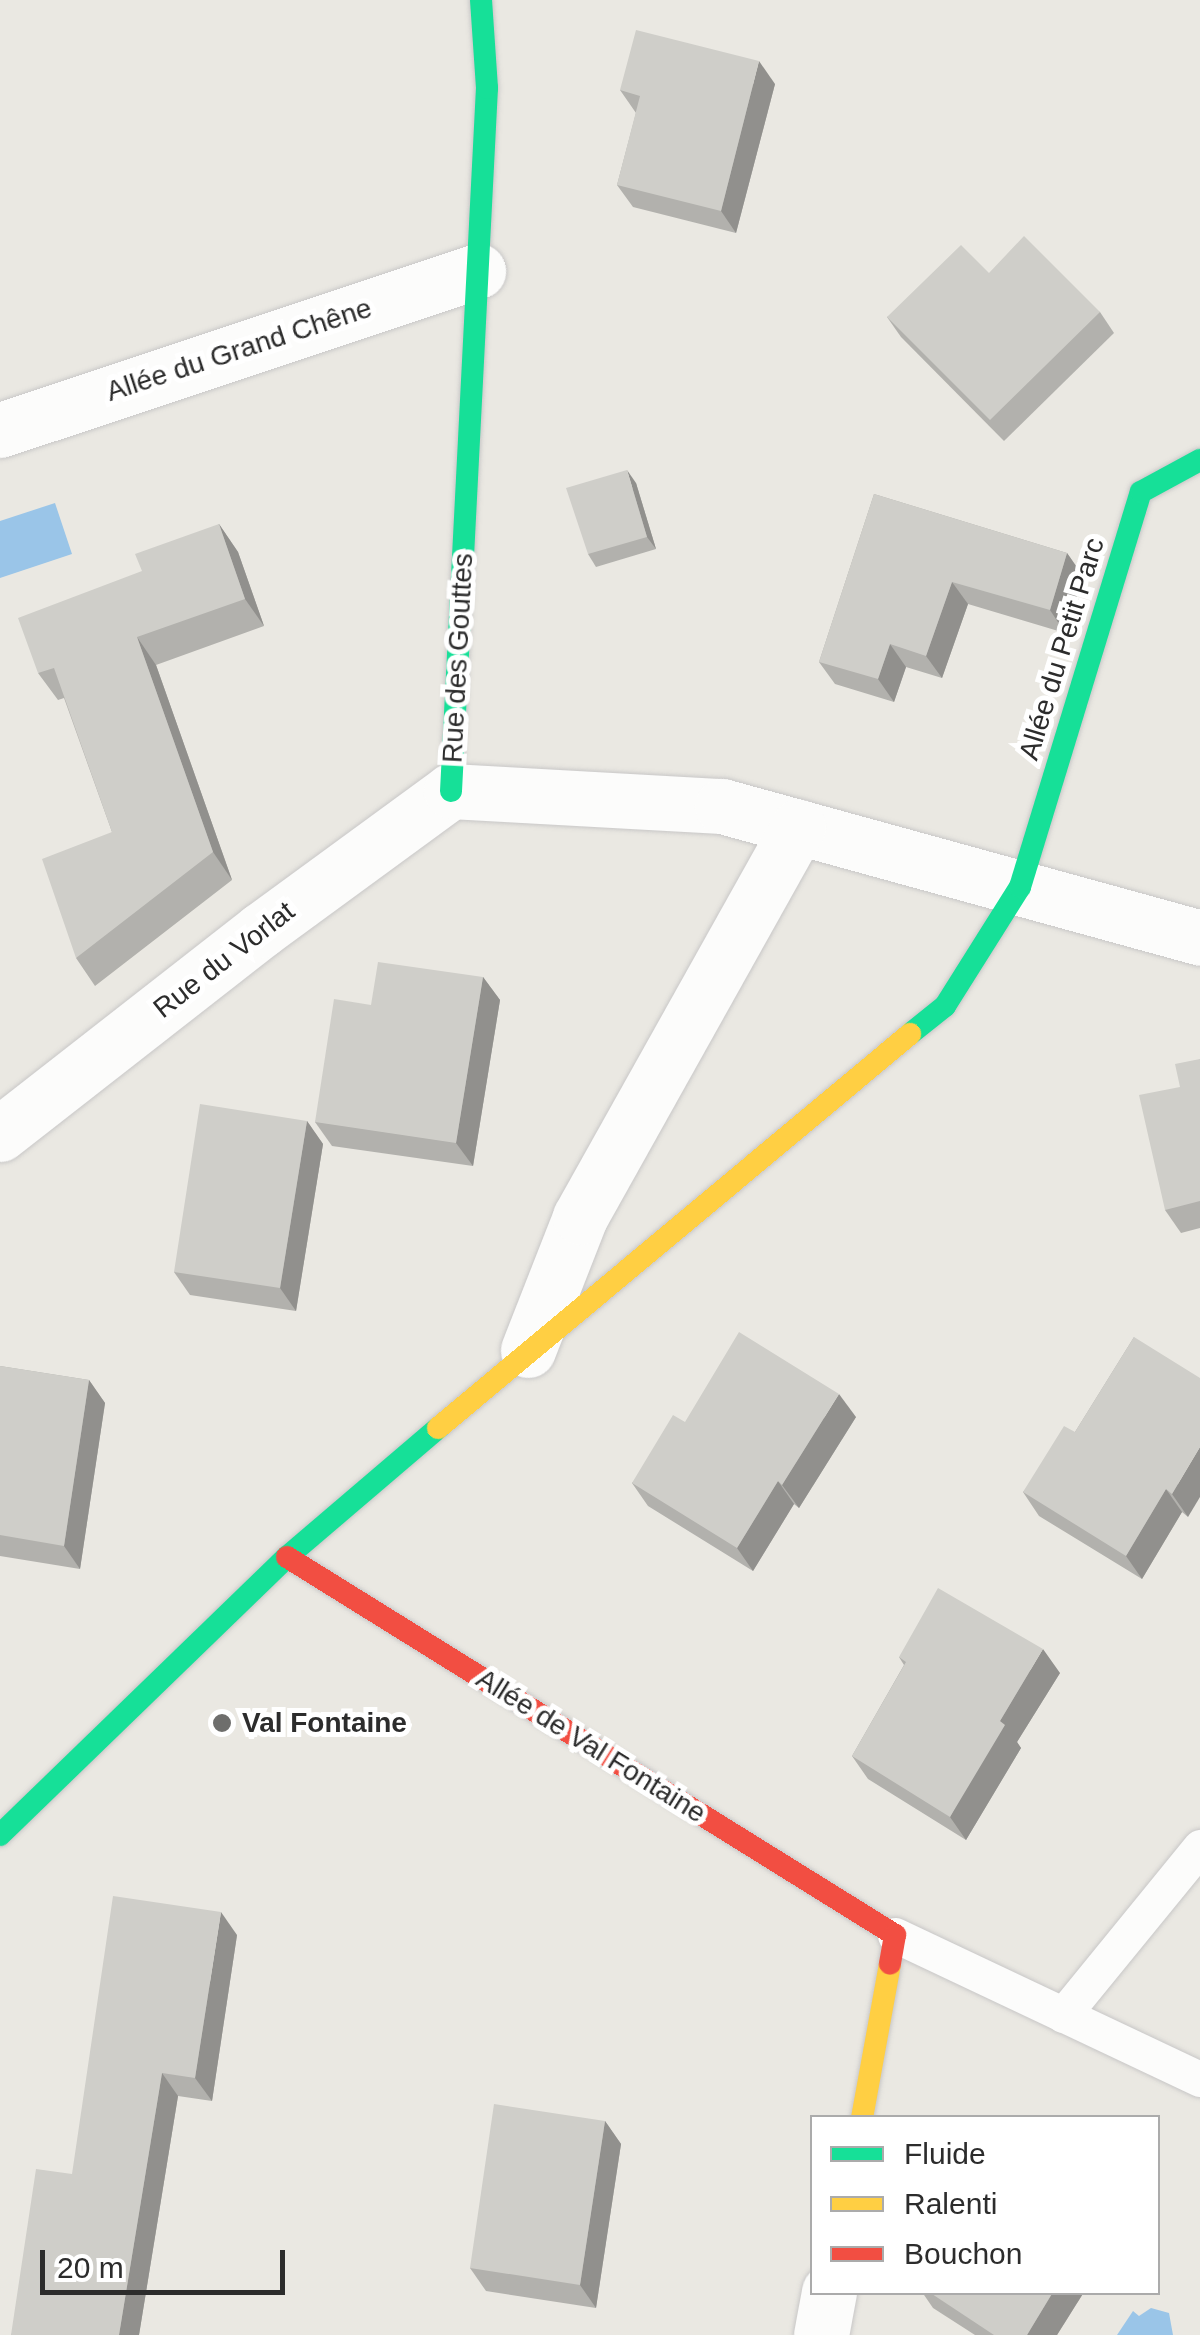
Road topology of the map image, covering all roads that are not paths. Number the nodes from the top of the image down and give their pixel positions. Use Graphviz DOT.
graph roads {
  1 [pos="481,0"];
  2 [pos="478,271"];
  3 [pos="0,430"];
  4 [pos="1200,460"];
  5 [pos="451,791"];
  6 [pos="798,827"];
  7 [pos="1020,888"];
  8 [pos="1200,938"];
  9 [pos="0,1134"];
  10 [pos="528,1350"];
  11 [pos="287,1557"];
  12 [pos="0,1834"];
  13 [pos="1200,1847"];
  14 [pos="896,1936"];
  15 [pos="1064,2014"];
  16 [pos="1200,2079"];
  17 [pos="863,2115"];
  18 [pos="828,2295"];
  19 [pos="821,2335"];
  1 -- 2 [label="street, Rue des Gouttes"];
  2 -- 3 [label="street, Allée du Grand Chêne"];
  2 -- 5 [label="street, Rue des Gouttes"];
  4 -- 7 [label="street, Allée du Petit Parc"];
  5 -- 6 [label="street, Rue des Gouttes"];
  5 -- 9 [label="street, Rue du Vorlat"];
  6 -- 7 [label="street, Rue des Gouttes"];
  6 -- 10 [label="street"];
  7 -- 8 [label="street, Rue des Gouttes"];
  7 -- 10 [label="street"];
  10 -- 11 [label="street"];
  11 -- 12 [label="street"];
  11 -- 14 [label="street, Allée de Val Fontaine"];
  13 -- 15 [label="lane"];
  14 -- 15 [label="lane, Allée de Val Fontaine"];
  14 -- 17 [label="street"];
  15 -- 16 [label="lane, Allée de Val Fontaine"];
  18 -- 19 [label="street"];
}
